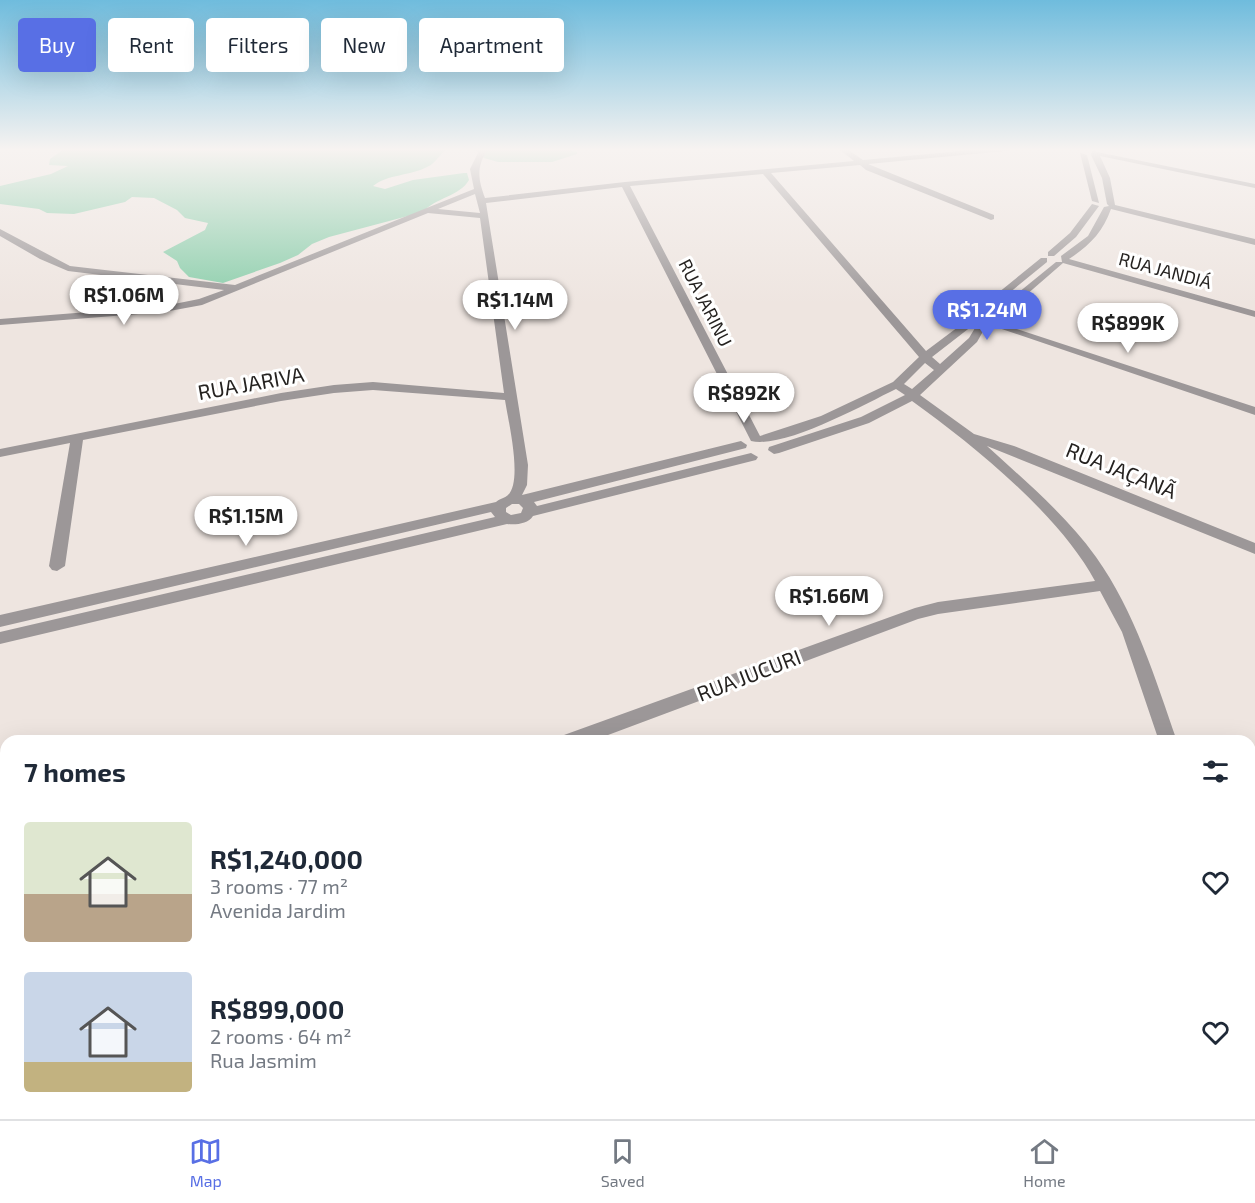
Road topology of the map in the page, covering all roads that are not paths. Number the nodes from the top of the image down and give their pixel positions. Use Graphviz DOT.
graph roads {
  1 [pos="460,201"];
  2 [pos="481,201"];
  3 [pos="634,201"];
  4 [pos="791,201"];
  5 [pos="950,201"];
  6 [pos="1110,201"];
  7 [pos="1096,204"];
  8 [pos="1110,206"];
  9 [pos="423,211"];
  10 [pos="483,216"];
  11 [pos="991,217"];
  12 [pos="0,232"];
  13 [pos="1255,242"];
  14 [pos="1048,257"];
  15 [pos="1063,261"];
  16 [pos="240,288"];
  17 [pos="1255,314"];
  18 [pos="0,322"];
  19 [pos="982,322"];
  20 [pos="926,357"];
  21 [pos="940,369"];
  22 [pos="897,384"];
  23 [pos="913,395"];
  24 [pos="511,397"];
  25 [pos="1255,411"];
  26 [pos="969,436"];
  27 [pos="77,439"];
  28 [pos="760,439"];
  29 [pos="741,445"];
  30 [pos="774,450"];
  31 [pos="0,453"];
  32 [pos="751,457"];
  33 [pos="522,504"];
  34 [pos="503,513"];
  35 [pos="1255,549"];
  36 [pos="57,566"];
  37 [pos="1105,585"];
  38 [pos="0,621"];
  39 [pos="0,638"];
  40 [pos="587,735"];
  41 [pos="1166,735"];
  1 -- 9 [label="street"];
  2 -- 10 [label="street"];
  3 -- 28 [label="street, RUA JARINU"];
  4 -- 20 [label="street"];
  5 -- 11 [label="street"];
  6 -- 8 [label="street"];
  7 -- 8 [label="street"];
  7 -- 14 [label="street"];
  8 -- 13 [label="street"];
  8 -- 15 [label="street"];
  9 -- 10 [label="street"];
  9 -- 16 [label="street"];
  10 -- 24 [label="street"];
  12 -- 16 [label="street"];
  14 -- 15 [label="street, RUA JANDIÁ"];
  14 -- 19 [label="street"];
  15 -- 17 [label="street, RUA JANDIÁ"];
  15 -- 19 [label="street"];
  16 -- 18 [label="street"];
  19 -- 20 [label="street"];
  19 -- 21 [label="street"];
  19 -- 25 [label="street"];
  20 -- 21 [label="street"];
  20 -- 22 [label="street"];
  21 -- 23 [label="street"];
  22 -- 23 [label="street"];
  22 -- 28 [label="street"];
  23 -- 26 [label="street"];
  23 -- 30 [label="street"];
  24 -- 27 [label="street, RUA JARIVA"];
  24 -- 33 [label="street"];
  26 -- 35 [label="street, RUA JAÇANÃ"];
  26 -- 37 [label="street"];
  27 -- 31 [label="street, RUA JARIVA"];
  27 -- 36 [label="street"];
  28 -- 29 [label="street"];
  28 -- 30 [label="street, RUA JARINU"];
  29 -- 32 [label="street"];
  29 -- 33 [label="street"];
  30 -- 32 [label="street"];
  32 -- 33 [label="street"];
  33 -- 34 [label="street"];
  33 -- 34 [label="street"];
  34 -- 38 [label="street"];
  34 -- 39 [label="street"];
  37 -- 40 [label="street, RUA JUCURI"];
  37 -- 41 [label="street"];
}
